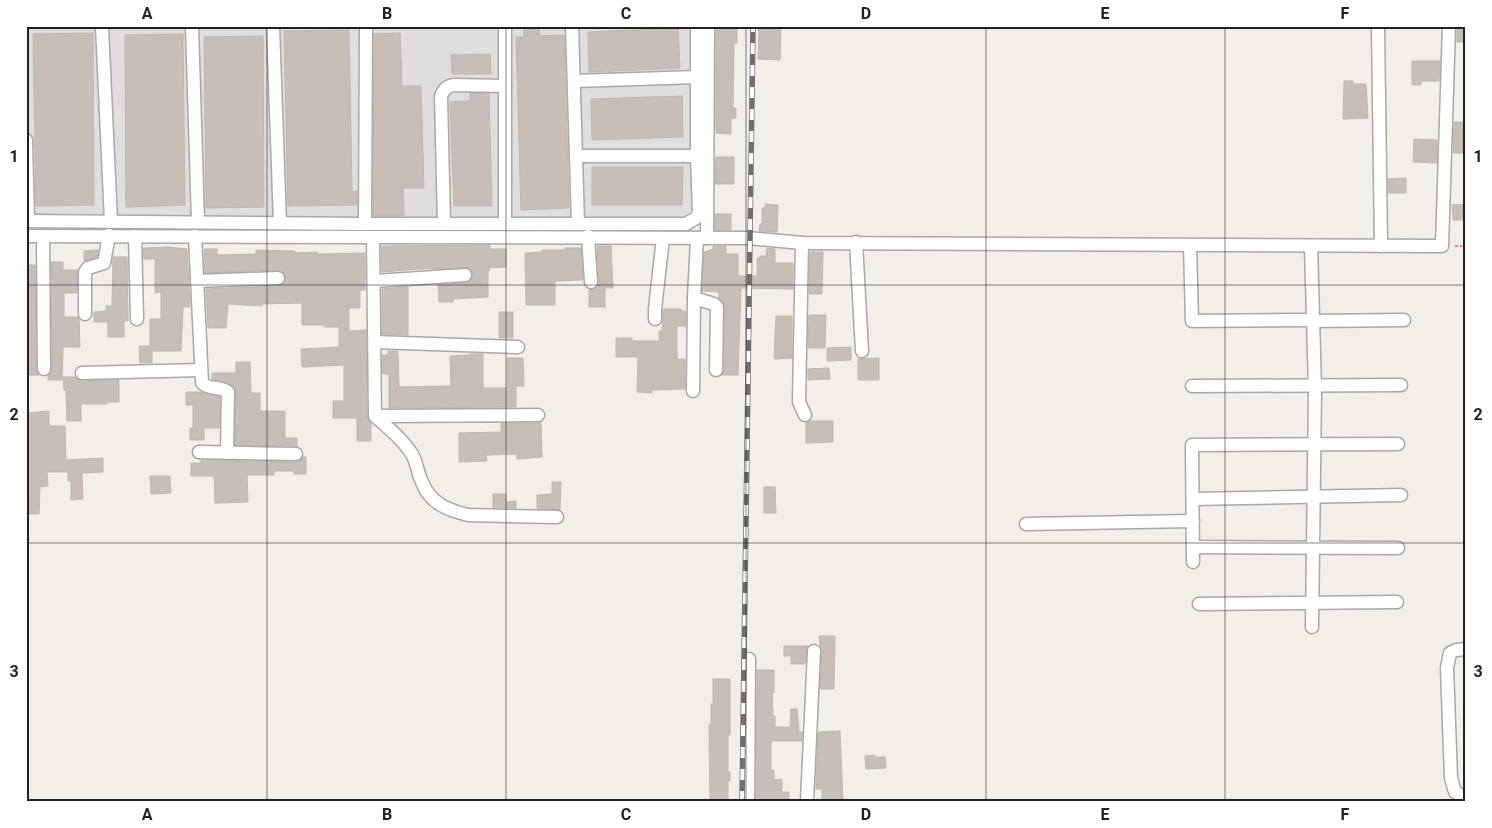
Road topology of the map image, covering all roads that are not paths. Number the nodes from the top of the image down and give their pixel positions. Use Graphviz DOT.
graph roads {
  1 [pos="102,26"];
  2 [pos="192,26"];
  3 [pos="273,26"];
  4 [pos="366,26"];
  5 [pos="505,26"];
  6 [pos="572,26"];
  7 [pos="697,26"];
  8 [pos="708,26"];
  9 [pos="1378,26"];
  10 [pos="1449,26"];
  11 [pos="697,77"];
  12 [pos="574,81"];
  13 [pos="505,86"];
  14 [pos="26,140"];
  15 [pos="576,156"];
  16 [pos="697,156"];
  17 [pos="27,221"];
  18 [pos="111,222"];
  19 [pos="198,222"];
  20 [pos="280,223"];
  21 [pos="505,223"];
  22 [pos="578,223"];
  23 [pos="365,224"];
  24 [pos="444,224"];
  25 [pos="26,236"];
  26 [pos="43,236"];
  27 [pos="108,236"];
  28 [pos="135,236"];
  29 [pos="195,236"];
  30 [pos="588,236"];
  31 [pos="373,237"];
  32 [pos="663,238"];
  33 [pos="702,238"];
  34 [pos="802,242"];
  35 [pos="856,242"];
  36 [pos="1190,245"];
  37 [pos="1311,246"];
  38 [pos="1381,246"];
  39 [pos="465,275"];
  40 [pos="278,278"];
  41 [pos="197,281"];
  42 [pos="375,281"];
  43 [pos="591,282"];
  44 [pos="694,298"];
  45 [pos="85,314"];
  46 [pos="137,319"];
  47 [pos="655,319"];
  48 [pos="1313,320"];
  49 [pos="1404,320"];
  50 [pos="376,342"];
  51 [pos="518,347"];
  52 [pos="862,351"];
  53 [pos="44,369"];
  54 [pos="201,370"];
  55 [pos="716,370"];
  56 [pos="82,373"];
  57 [pos="1401,385"];
  58 [pos="1192,386"];
  59 [pos="1315,386"];
  60 [pos="692,392"];
  61 [pos="538,415"];
  62 [pos="805,415"];
  63 [pos="375,416"];
  64 [pos="1314,444"];
  65 [pos="1398,444"];
  66 [pos="199,452"];
  67 [pos="227,453"];
  68 [pos="296,454"];
  69 [pos="1400,495"];
  70 [pos="1314,496"];
  71 [pos="1193,499"];
  72 [pos="557,517"];
  73 [pos="1193,522"];
  74 [pos="1026,524"];
  75 [pos="1193,547"];
  76 [pos="1313,548"];
  77 [pos="1398,548"];
  78 [pos="1194,562"];
  79 [pos="1312,602"];
  80 [pos="1398,602"];
  81 [pos="1199,604"];
  82 [pos="1312,627"];
  83 [pos="1466,649"];
  84 [pos="814,651"];
  85 [pos="749,659"];
  86 [pos="1466,798"];
  87 [pos="748,802"];
  88 [pos="807,802"];
  1 -- 18 [label="street"];
  2 -- 19 [label="street"];
  3 -- 20 [label="street"];
  4 -- 23 [label="street"];
  5 -- 13 [label="street"];
  6 -- 12 [label="street"];
  7 -- 11 [label="street"];
  8 -- 33 [label="street"];
  9 -- 38 [label="street"];
  10 -- 38 [label="street"];
  11 -- 12 [label="street"];
  11 -- 16 [label="street"];
  12 -- 15 [label="street"];
  13 -- 21 [label="street"];
  13 -- 24 [label="street"];
  14 -- 17 [label="street"];
  15 -- 16 [label="street"];
  15 -- 22 [label="street"];
  16 -- 22 [label="street"];
  17 -- 18 [label="street"];
  18 -- 19 [label="street"];
  19 -- 20 [label="street"];
  20 -- 23 [label="street"];
  21 -- 22 [label="street"];
  21 -- 24 [label="street"];
  23 -- 24 [label="street"];
  25 -- 26 [label="street"];
  26 -- 27 [label="street"];
  26 -- 53 [label="street"];
  27 -- 28 [label="street"];
  27 -- 45 [label="street"];
  28 -- 29 [label="street"];
  28 -- 46 [label="street"];
  29 -- 31 [label="street"];
  29 -- 41 [label="street"];
  30 -- 31 [label="street"];
  30 -- 32 [label="street"];
  30 -- 43 [label="street"];
  31 -- 42 [label="street"];
  32 -- 33 [label="street"];
  32 -- 47 [label="street"];
  33 -- 34 [label="street"];
  33 -- 44 [label="street"];
  34 -- 35 [label="street"];
  34 -- 62 [label="street"];
  35 -- 36 [label="street"];
  35 -- 52 [label="street"];
  36 -- 37 [label="street"];
  36 -- 48 [label="street"];
  37 -- 38 [label="street"];
  37 -- 48 [label="street"];
  39 -- 42 [label="street"];
  40 -- 41 [label="street"];
  41 -- 54 [label="street"];
  42 -- 50 [label="street"];
  44 -- 55 [label="street"];
  44 -- 60 [label="street"];
  48 -- 49 [label="street"];
  48 -- 59 [label="street"];
  50 -- 51 [label="street"];
  50 -- 63 [label="street"];
  54 -- 56 [label="street"];
  54 -- 67 [label="street"];
  57 -- 59 [label="street"];
  58 -- 59 [label="street"];
  59 -- 64 [label="street"];
  61 -- 63 [label="street"];
  63 -- 72 [label="street"];
  64 -- 65 [label="street"];
  64 -- 70 [label="street"];
  64 -- 71 [label="street"];
  66 -- 67 [label="street"];
  67 -- 68 [label="street"];
  69 -- 70 [label="street"];
  70 -- 71 [label="street"];
  70 -- 76 [label="street"];
  71 -- 73 [label="street"];
  73 -- 74 [label="street"];
  73 -- 75 [label="street"];
  75 -- 76 [label="street"];
  75 -- 78 [label="street"];
  76 -- 77 [label="street"];
  76 -- 79 [label="street"];
  79 -- 80 [label="street"];
  79 -- 81 [label="street"];
  79 -- 82 [label="street"];
  83 -- 86 [label="street"];
  84 -- 88 [label="street"];
  85 -- 87 [label="street"];
}
